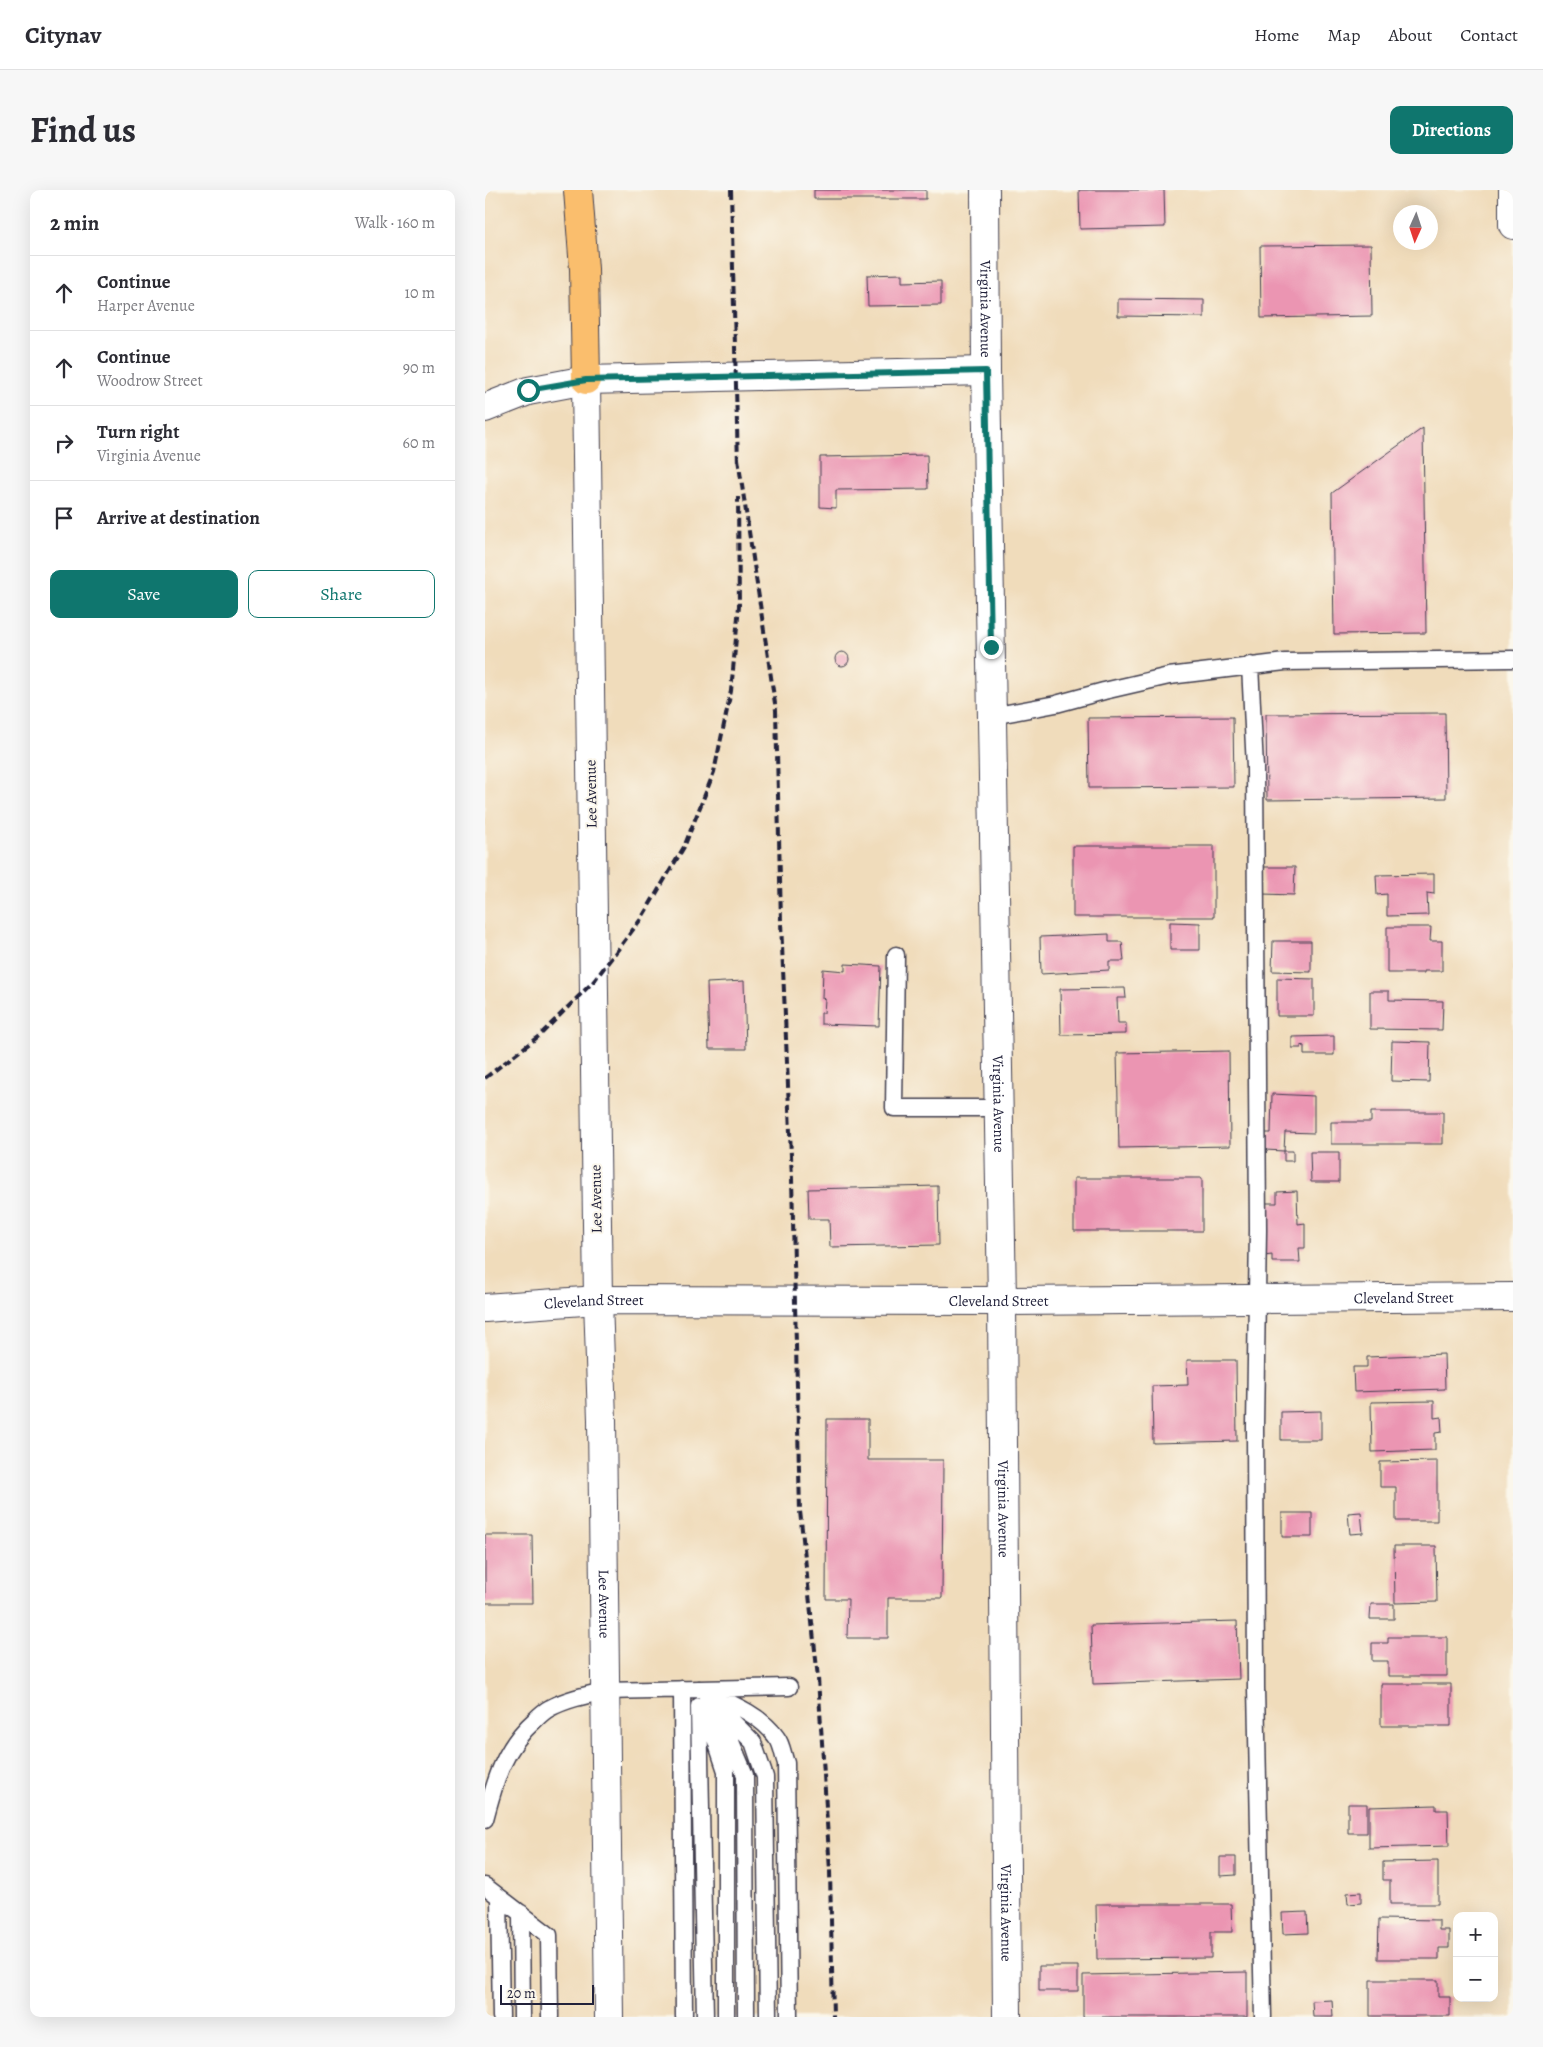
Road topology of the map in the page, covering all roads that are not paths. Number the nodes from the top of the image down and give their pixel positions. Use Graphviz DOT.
graph roads {
  1 [pos="578,190"];
  2 [pos="985,190"];
  3 [pos="1513,190"];
  4 [pos="1513,225"];
  5 [pos="986,371"];
  6 [pos="586,380"];
  7 [pos="485,408"];
  8 [pos="1513,659"];
  9 [pos="1250,665"];
  10 [pos="992,716"];
  11 [pos="896,955"];
  12 [pos="999,1108"];
  13 [pos="1513,1297"];
  14 [pos="1257,1299"];
  15 [pos="598,1300"];
  16 [pos="1003,1301"];
  17 [pos="485,1308"];
  18 [pos="789,1686"];
  19 [pos="682,1689"];
  20 [pos="699,1689"];
  21 [pos="605,1692"];
  22 [pos="485,1819"];
  23 [pos="485,1886"];
  24 [pos="499,1897"];
  25 [pos="521,1913"];
  26 [pos="501,2017"];
  27 [pos="522,2017"];
  28 [pos="550,2017"];
  29 [pos="609,2017"];
  30 [pos="683,2017"];
  31 [pos="705,2017"];
  32 [pos="726,2017"];
  33 [pos="747,2017"];
  34 [pos="768,2017"];
  35 [pos="789,2017"];
  36 [pos="1007,2017"];
  37 [pos="1263,2017"];
  1 -- 6 [label="highway"];
  2 -- 5 [label="street, Virginia Avenue"];
  3 -- 4 [label="street"];
  5 -- 6 [label="street"];
  5 -- 10 [label="street, Virginia Avenue"];
  6 -- 7 [label="street"];
  6 -- 15 [label="street, Lee Avenue"];
  8 -- 9 [label="lane"];
  9 -- 10 [label="lane"];
  9 -- 14 [label="lane"];
  10 -- 12 [label="street, Virginia Avenue"];
  11 -- 12 [label="lane"];
  12 -- 16 [label="street, Virginia Avenue"];
  13 -- 14 [label="street, Cleveland Street"];
  14 -- 16 [label="street, Cleveland Street"];
  14 -- 37 [label="lane"];
  15 -- 16 [label="street, Cleveland Street"];
  15 -- 17 [label="street, Cleveland Street"];
  15 -- 21 [label="street, Lee Avenue"];
  16 -- 36 [label="street, Virginia Avenue"];
  18 -- 20 [label="lane"];
  19 -- 20 [label="lane"];
  19 -- 21 [label="lane"];
  19 -- 30 [label="lane"];
  20 -- 31 [label="lane"];
  20 -- 32 [label="lane"];
  20 -- 33 [label="lane"];
  20 -- 34 [label="lane"];
  20 -- 35 [label="lane"];
  21 -- 22 [label="lane"];
  21 -- 29 [label="street, Lee Avenue"];
  23 -- 24 [label="lane"];
  24 -- 25 [label="lane"];
  24 -- 26 [label="lane"];
  25 -- 27 [label="lane"];
  25 -- 28 [label="lane"];
}
